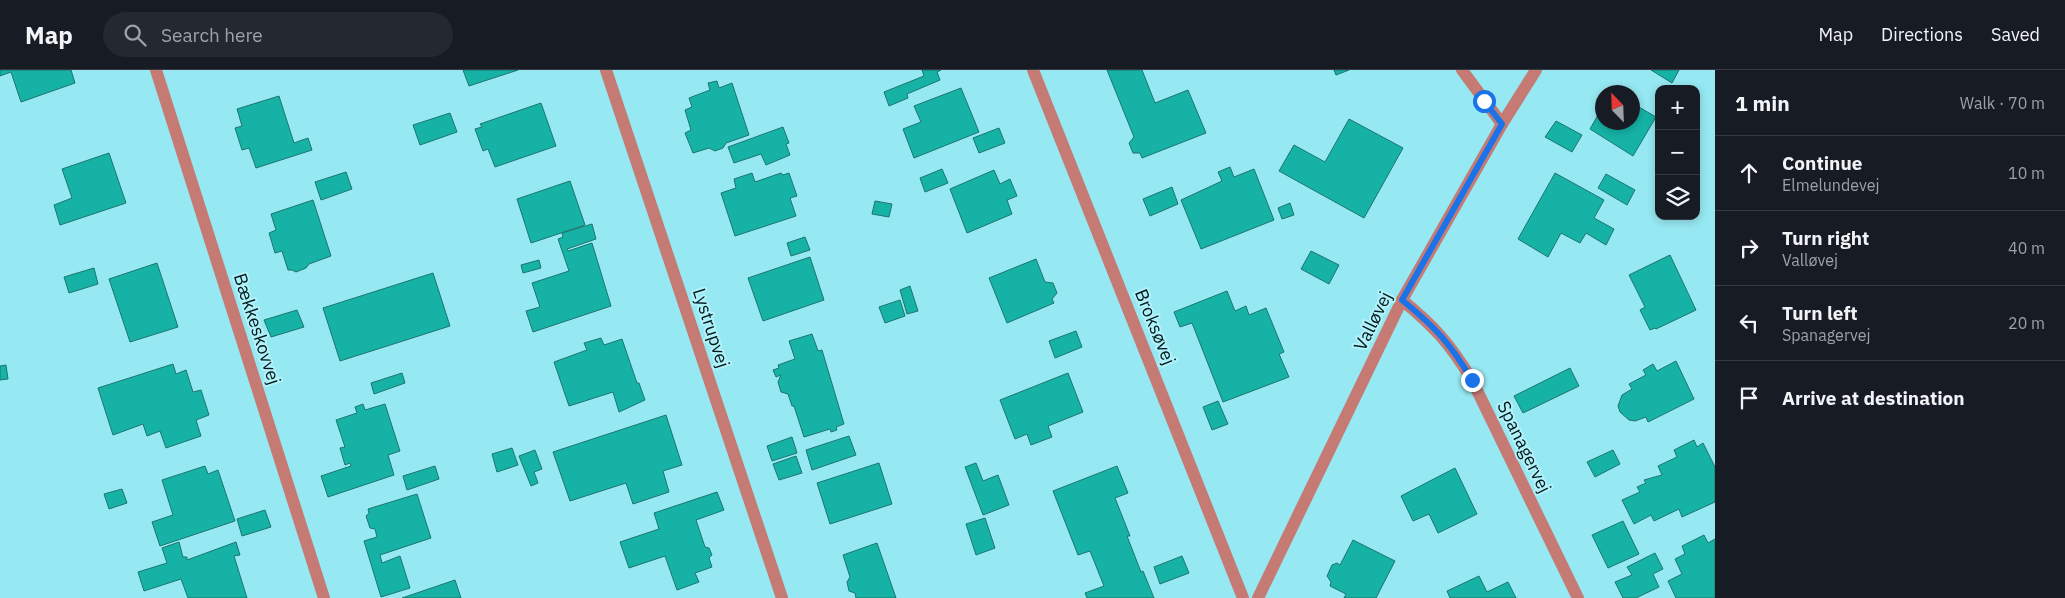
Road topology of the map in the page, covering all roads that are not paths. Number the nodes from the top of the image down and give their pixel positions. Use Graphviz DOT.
graph roads {
  1 [pos="156,70"];
  2 [pos="606,70"];
  3 [pos="1033,70"];
  4 [pos="1462,70"];
  5 [pos="1536,70"];
  6 [pos="1502,124"];
  7 [pos="1402,300"];
  8 [pos="324,598"];
  9 [pos="782,598"];
  10 [pos="1243,598"];
  11 [pos="1258,598"];
  12 [pos="1578,598"];
  1 -- 8 [label="street, Bækkeskovvej"];
  2 -- 9 [label="street, Lystrupvej"];
  3 -- 10 [label="street, Broksøvej"];
  4 -- 6 [label="street"];
  5 -- 6 [label="street, Valløvej"];
  6 -- 7 [label="street, Valløvej"];
  7 -- 11 [label="street, Valløvej"];
  7 -- 12 [label="street, Spanagervej"];
}
